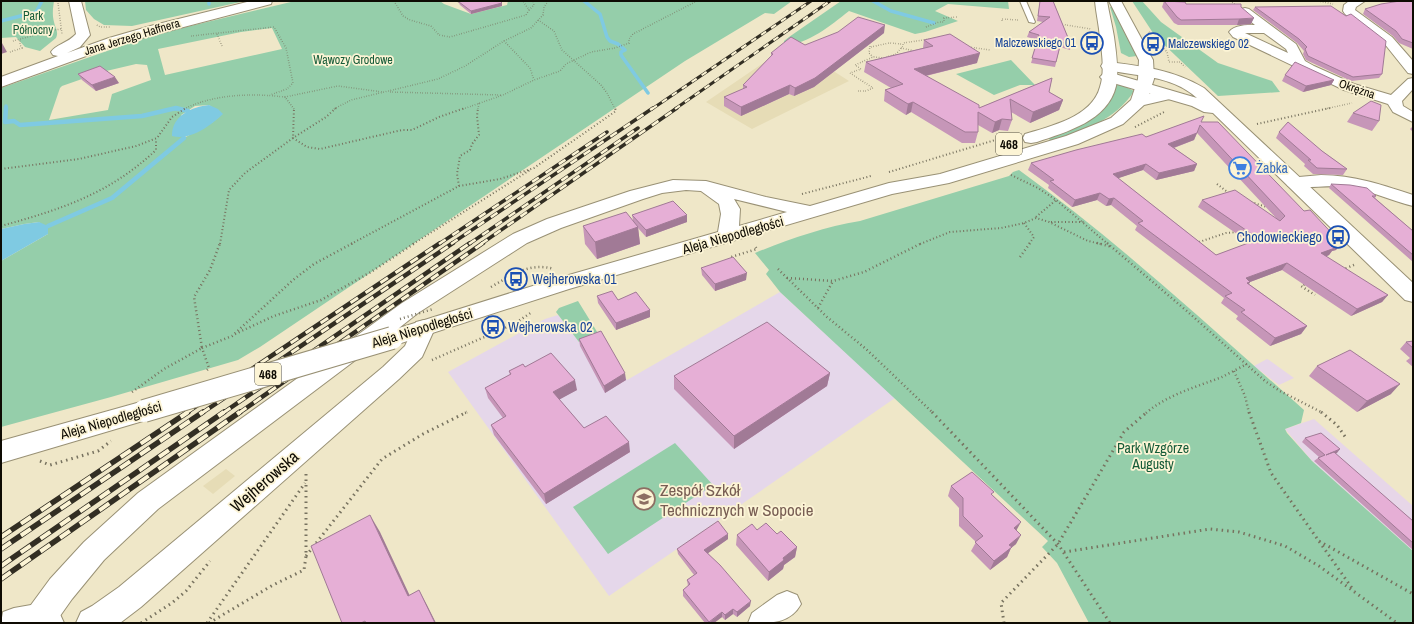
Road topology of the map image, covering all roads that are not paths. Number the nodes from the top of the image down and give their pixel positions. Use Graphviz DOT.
graph roads {
  1 [pos="75,1"];
  2 [pos="266,1"];
  3 [pos="1023,1"];
  4 [pos="1101,1"];
  5 [pos="1115,1"];
  6 [pos="1359,1"];
  7 [pos="1245,12"];
  8 [pos="1032,22"];
  9 [pos="1268,30"];
  10 [pos="1378,33"];
  11 [pos="83,35"];
  12 [pos="114,42"];
  13 [pos="1413,52"];
  14 [pos="1300,63"];
  15 [pos="1413,70"];
  16 [pos="1146,71"];
  17 [pos="1108,72"];
  18 [pos="1,73"];
  19 [pos="1,82"];
  20 [pos="1413,82"];
  21 [pos="1141,95"];
  22 [pos="1394,101"];
  23 [pos="1224,116"];
  24 [pos="1413,118"];
  25 [pos="888,181"];
  26 [pos="1294,182"];
  27 [pos="699,185"];
  28 [pos="1413,201"];
  29 [pos="813,212"];
  30 [pos="727,237"];
  31 [pos="1413,295"];
  32 [pos="424,328"];
  33 [pos="1,452"];
  34 [pos="787,604"];
  35 [pos="33,622"];
  36 [pos="92,623"];
  37 [pos="762,623"];
  1 -- 11 [label="main road"];
  2 -- 12 [label="main road, Jana Jerzego Haffnera"];
  3 -- 8 [label="lane"];
  4 -- 17 [label="main road, Aleja Niepodległości / 468"];
  5 -- 16 [label="main road"];
  6 -- 10 [label="street"];
  7 -- 9 [label="street"];
  9 -- 14 [label="street"];
  9 -- 14 [label="street, Okrężna"];
  10 -- 13 [label="street"];
  10 -- 15 [label="street"];
  11 -- 12 [label="main road"];
  11 -- 18 [label="main road"];
  12 -- 19 [label="main road, Jana Jerzego Haffnera"];
  14 -- 22 [label="street, Okrężna"];
  16 -- 17 [label="main road"];
  16 -- 21 [label="main road"];
  16 -- 23 [label="main road"];
  17 -- 21 [label="main road"];
  17 -- 25 [label="main road, Aleja Niepodległości / 468"];
  20 -- 22 [label="street, Okrężna"];
  21 -- 23 [label="main road"];
  21 -- 25 [label="main road, Aleja Niepodległości / 468"];
  22 -- 24 [label="street, Okrężna"];
  23 -- 26 [label="main road"];
  25 -- 29 [label="main road, Aleja Niepodległości / 468"];
  26 -- 28 [label="street"];
  26 -- 31 [label="main road"];
  27 -- 29 [label="main road"];
  27 -- 30 [label="main road"];
  27 -- 35 [label="main road"];
  29 -- 30 [label="main road, Aleja Niepodległości / 468"];
  30 -- 32 [label="main road, Aleja Niepodległości / 468"];
  32 -- 33 [label="main road, Aleja Niepodległości / 468, bridge"];
  32 -- 36 [label="main road, Wejherowska"];
  34 -- 37 [label="street"];
}
